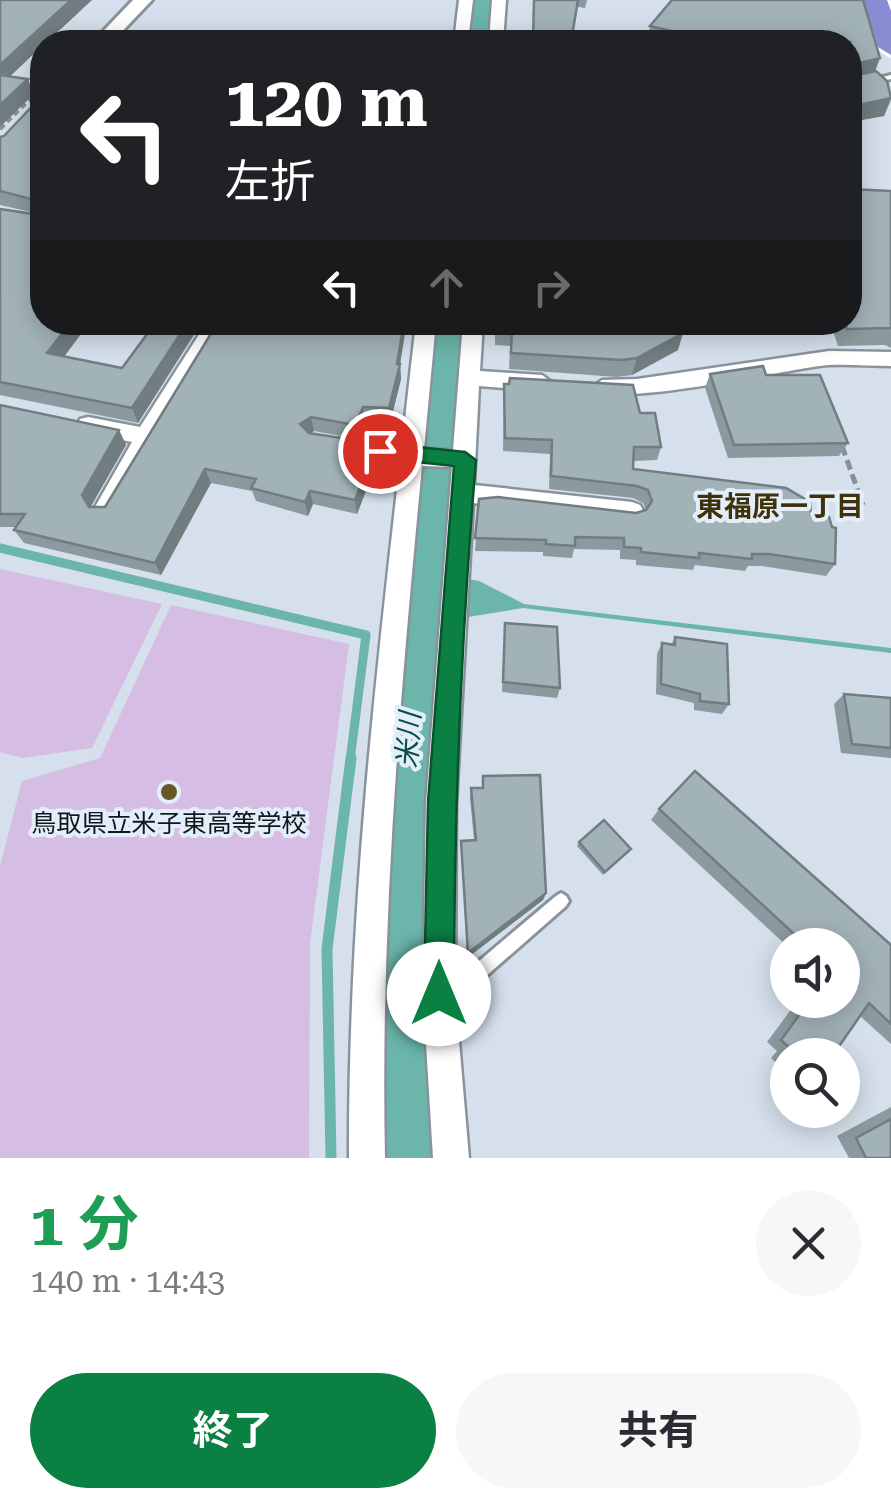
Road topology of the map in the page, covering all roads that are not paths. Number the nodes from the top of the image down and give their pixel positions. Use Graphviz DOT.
graph roads {
  1 [pos="143,0"];
  2 [pos="466,0"];
  3 [pos="499,0"];
  4 [pos="875,0"];
  5 [pos="114,30"];
  6 [pos="462,30"];
  7 [pos="497,30"];
  8 [pos="891,47"];
  9 [pos="891,77"];
  10 [pos="862,84"];
  11 [pos="210,335"];
  12 [pos="425,335"];
  13 [pos="474,335"];
  14 [pos="891,359"];
  15 [pos="472,378"];
  16 [pos="73,422"];
  17 [pos="146,437"];
  18 [pos="330,442"];
  19 [pos="417,457"];
  20 [pos="456,459"];
  21 [pos="462,493"];
  22 [pos="105,510"];
  23 [pos="632,512"];
  24 [pos="561,901"];
  25 [pos="440,1005"];
  26 [pos="366,1158"];
  27 [pos="451,1158"];
  1 -- 5 [label="street"];
  2 -- 6 [label="street"];
  3 -- 7 [label="street"];
  4 -- 8 [label="highway"];
  9 -- 10 [label="lane"];
  11 -- 17 [label="street"];
  12 -- 19 [label="street"];
  13 -- 15 [label="street"];
  14 -- 15 [label="street"];
  15 -- 20 [label="street"];
  16 -- 17 [label="street"];
  17 -- 22 [label="street"];
  18 -- 19 [label="lane"];
  19 -- 20 [label="street"];
  19 -- 26 [label="street"];
  20 -- 21 [label="street"];
  21 -- 23 [label="street"];
  21 -- 25 [label="street"];
  24 -- 25 [label="lane"];
  25 -- 27 [label="street"];
}
